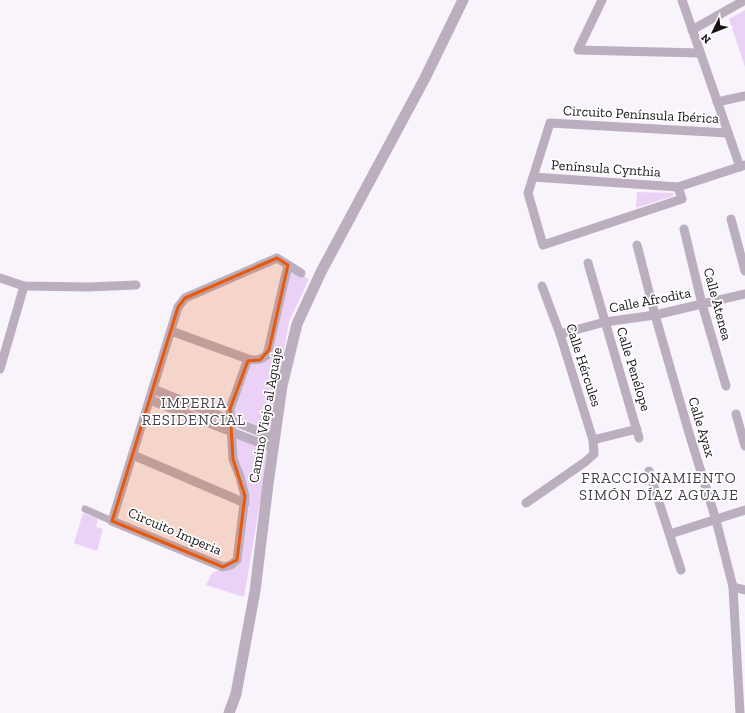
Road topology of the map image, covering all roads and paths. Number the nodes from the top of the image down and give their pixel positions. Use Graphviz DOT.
graph roads {
  1 [pos="463,0"];
  2 [pos="602,0"];
  3 [pos="682,0"];
  4 [pos="745,0"];
  5 [pos="692,30"];
  6 [pos="700,53"];
  7 [pos="745,96"];
  8 [pos="717,102"];
  9 [pos="728,133"];
  10 [pos="742,166"];
  11 [pos="533,177"];
  12 [pos="678,187"];
  13 [pos="731,219"];
  14 [pos="684,230"];
  15 [pos="637,245"];
  16 [pos="588,263"];
  17 [pos="288,265"];
  18 [pos="745,271"];
  19 [pos="301,273"];
  20 [pos="0,278"];
  21 [pos="136,285"];
  22 [pos="24,286"];
  23 [pos="542,286"];
  24 [pos="745,294"];
  25 [pos="702,304"];
  26 [pos="655,315"];
  27 [pos="605,322"];
  28 [pos="171,331"];
  29 [pos="0,332"];
  30 [pos="560,334"];
  31 [pos="10,335"];
  32 [pos="248,359"];
  33 [pos="0,369"];
  34 [pos="726,386"];
  35 [pos="153,389"];
  36 [pos="150,400"];
  37 [pos="736,414"];
  38 [pos="230,420"];
  39 [pos="232,432"];
  40 [pos="271,440"];
  41 [pos="593,440"];
  42 [pos="745,446"];
  43 [pos="133,455"];
  44 [pos="649,471"];
  45 [pos="245,503"];
  46 [pos="526,503"];
  47 [pos="84,510"];
  48 [pos="745,510"];
  49 [pos="112,520"];
  50 [pos="716,520"];
  51 [pos="670,534"];
  52 [pos="681,570"];
  53 [pos="733,587"];
  54 [pos="745,590"];
  55 [pos="229,713"];
  56 [pos="740,713"];
  1 -- 40 [label="street, Camino Viejo al Aguaje"];
  2 -- 6 [label="street"];
  3 -- 5 [label="street"];
  4 -- 5 [label="street"];
  5 -- 6 [label="street"];
  6 -- 8 [label="street"];
  7 -- 8 [label="street"];
  8 -- 9 [label="street"];
  9 -- 10 [label="street"];
  9 -- 11 [label="street, Circuito Península Ibérica"];
  10 -- 12 [label="street"];
  11 -- 12 [label="street, Península Cynthia"];
  11 -- 12 [label="street, Circuito Península Ibérica"];
  13 -- 18 [label="street"];
  14 -- 25 [label="street, Calle Atenea"];
  15 -- 26 [label="street, Calle Ayax"];
  16 -- 27 [label="street, Calle Penélope"];
  17 -- 19 [label="street, Circuito Imperia"];
  17 -- 28 [label="street, Circuito Imperia"];
  17 -- 32 [label="street"];
  20 -- 22 [label="street"];
  21 -- 22 [label="street"];
  22 -- 31 [label="street"];
  23 -- 30 [label="street, Calle Hércules"];
  24 -- 25 [label="street, Calle Afrodita"];
  25 -- 26 [label="street, Calle Afrodita"];
  25 -- 34 [label="street, Calle Atenea"];
  26 -- 27 [label="street, Calle Afrodita"];
  26 -- 50 [label="street, Calle Ayax"];
  27 -- 30 [label="street, Calle Afrodita"];
  27 -- 41 [label="street, Calle Penélope"];
  28 -- 32 [label="street"];
  28 -- 35 [label="street, Circuito Imperia"];
  29 -- 31 [label="street"];
  30 -- 41 [label="street, Calle Hércules"];
  31 -- 33 [label="street"];
  32 -- 38 [label="street, Circuito Imperia"];
  35 -- 36 [label="street, Circuito Imperia"];
  35 -- 38 [label="street"];
  36 -- 39 [label="street"];
  36 -- 43 [label="street, Circuito Imperia"];
  37 -- 42 [label="street"];
  38 -- 39 [label="street, Circuito Imperia"];
  38 -- 40 [label="street"];
  39 -- 40 [label="street"];
  39 -- 45 [label="street, Circuito Imperia"];
  40 -- 55 [label="street, Camino Viejo al Aguaje"];
  41 -- 46 [label="street, Calle Hércules"];
  43 -- 45 [label="street"];
  43 -- 49 [label="street, Circuito Imperia"];
  44 -- 51 [label="street"];
  45 -- 49 [label="street, Circuito Imperia"];
  47 -- 49 [label="street"];
  48 -- 50 [label="street"];
  50 -- 51 [label="street"];
  50 -- 53 [label="street, Calle Ayax"];
  51 -- 52 [label="street"];
  53 -- 54 [label="street"];
  53 -- 56 [label="street, Calle Ayax"];
}
